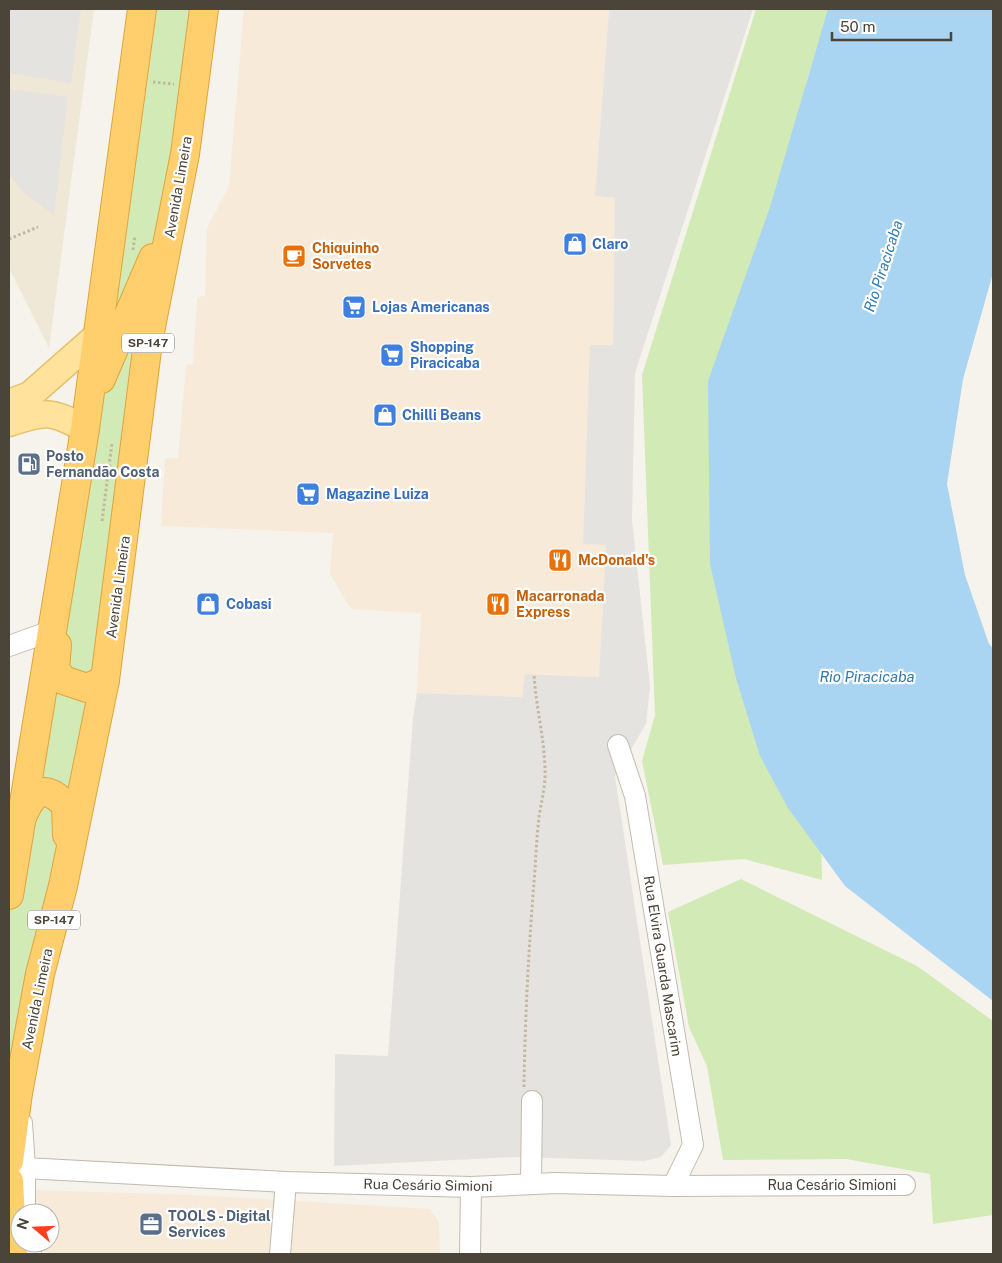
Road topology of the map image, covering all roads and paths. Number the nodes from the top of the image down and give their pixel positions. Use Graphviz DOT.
graph roads {
  1 [pos="142,9"];
  2 [pos="204,9"];
  3 [pos="153,72"];
  4 [pos="194,87"];
  5 [pos="175,206"];
  6 [pos="38,227"];
  7 [pos="9,238"];
  8 [pos="97,336"];
  9 [pos="90,391"];
  10 [pos="9,403"];
  11 [pos="39,413"];
  12 [pos="9,423"];
  13 [pos="85,429"];
  14 [pos="64,562"];
  15 [pos="51,631"];
  16 [pos="9,646"];
  17 [pos="534,674"];
  18 [pos="105,680"];
  19 [pos="618,745"];
  20 [pos="22,817"];
  21 [pos="63,886"];
  22 [pos="9,895"];
  23 [pos="528,1096"];
  24 [pos="14,1170"];
  25 [pos="286,1182"];
  26 [pos="531,1184"];
  27 [pos="905,1185"];
  28 [pos="673,1186"];
  29 [pos="471,1187"];
  30 [pos="23,1203"];
  31 [pos="13,1254"];
  32 [pos="280,1254"];
  33 [pos="470,1254"];
  1 -- 8 [label="highway"];
  2 -- 4 [label="highway, Avenida Limeira / SP-147"];
  3 -- 4 [label="path"];
  4 -- 5 [label="highway, Avenida Limeira / SP-147"];
  5 -- 9 [label="highway"];
  5 -- 18 [label="highway, Avenida Limeira / SP-147"];
  6 -- 7 [label="path"];
  8 -- 9 [label="highway"];
  8 -- 10 [label="main road"];
  9 -- 11 [label="main road"];
  9 -- 13 [label="highway"];
  11 -- 12 [label="main road"];
  11 -- 13 [label="main road"];
  13 -- 14 [label="highway"];
  14 -- 15 [label="highway"];
  14 -- 18 [label="highway"];
  15 -- 16 [label="street"];
  15 -- 20 [label="highway"];
  17 -- 23 [label="path"];
  18 -- 21 [label="highway, Avenida Limeira / SP-147"];
  19 -- 28 [label="street, Rua Elvira Guarda Mascarim"];
  20 -- 21 [label="highway"];
  20 -- 22 [label="highway"];
  21 -- 24 [label="highway, Avenida Limeira / SP-147"];
  23 -- 26 [label="street"];
  24 -- 25 [label="street, Rua Cesário Simioni"];
  24 -- 30 [label="street"];
  24 -- 31 [label="highway, Avenida Limeira"];
  25 -- 29 [label="street, Rua Cesário Simioni"];
  25 -- 32 [label="street"];
  26 -- 28 [label="street, Rua Cesário Simioni"];
  26 -- 29 [label="street, Rua Cesário Simioni"];
  27 -- 28 [label="street, Rua Cesário Simioni"];
  29 -- 33 [label="street"];
}
